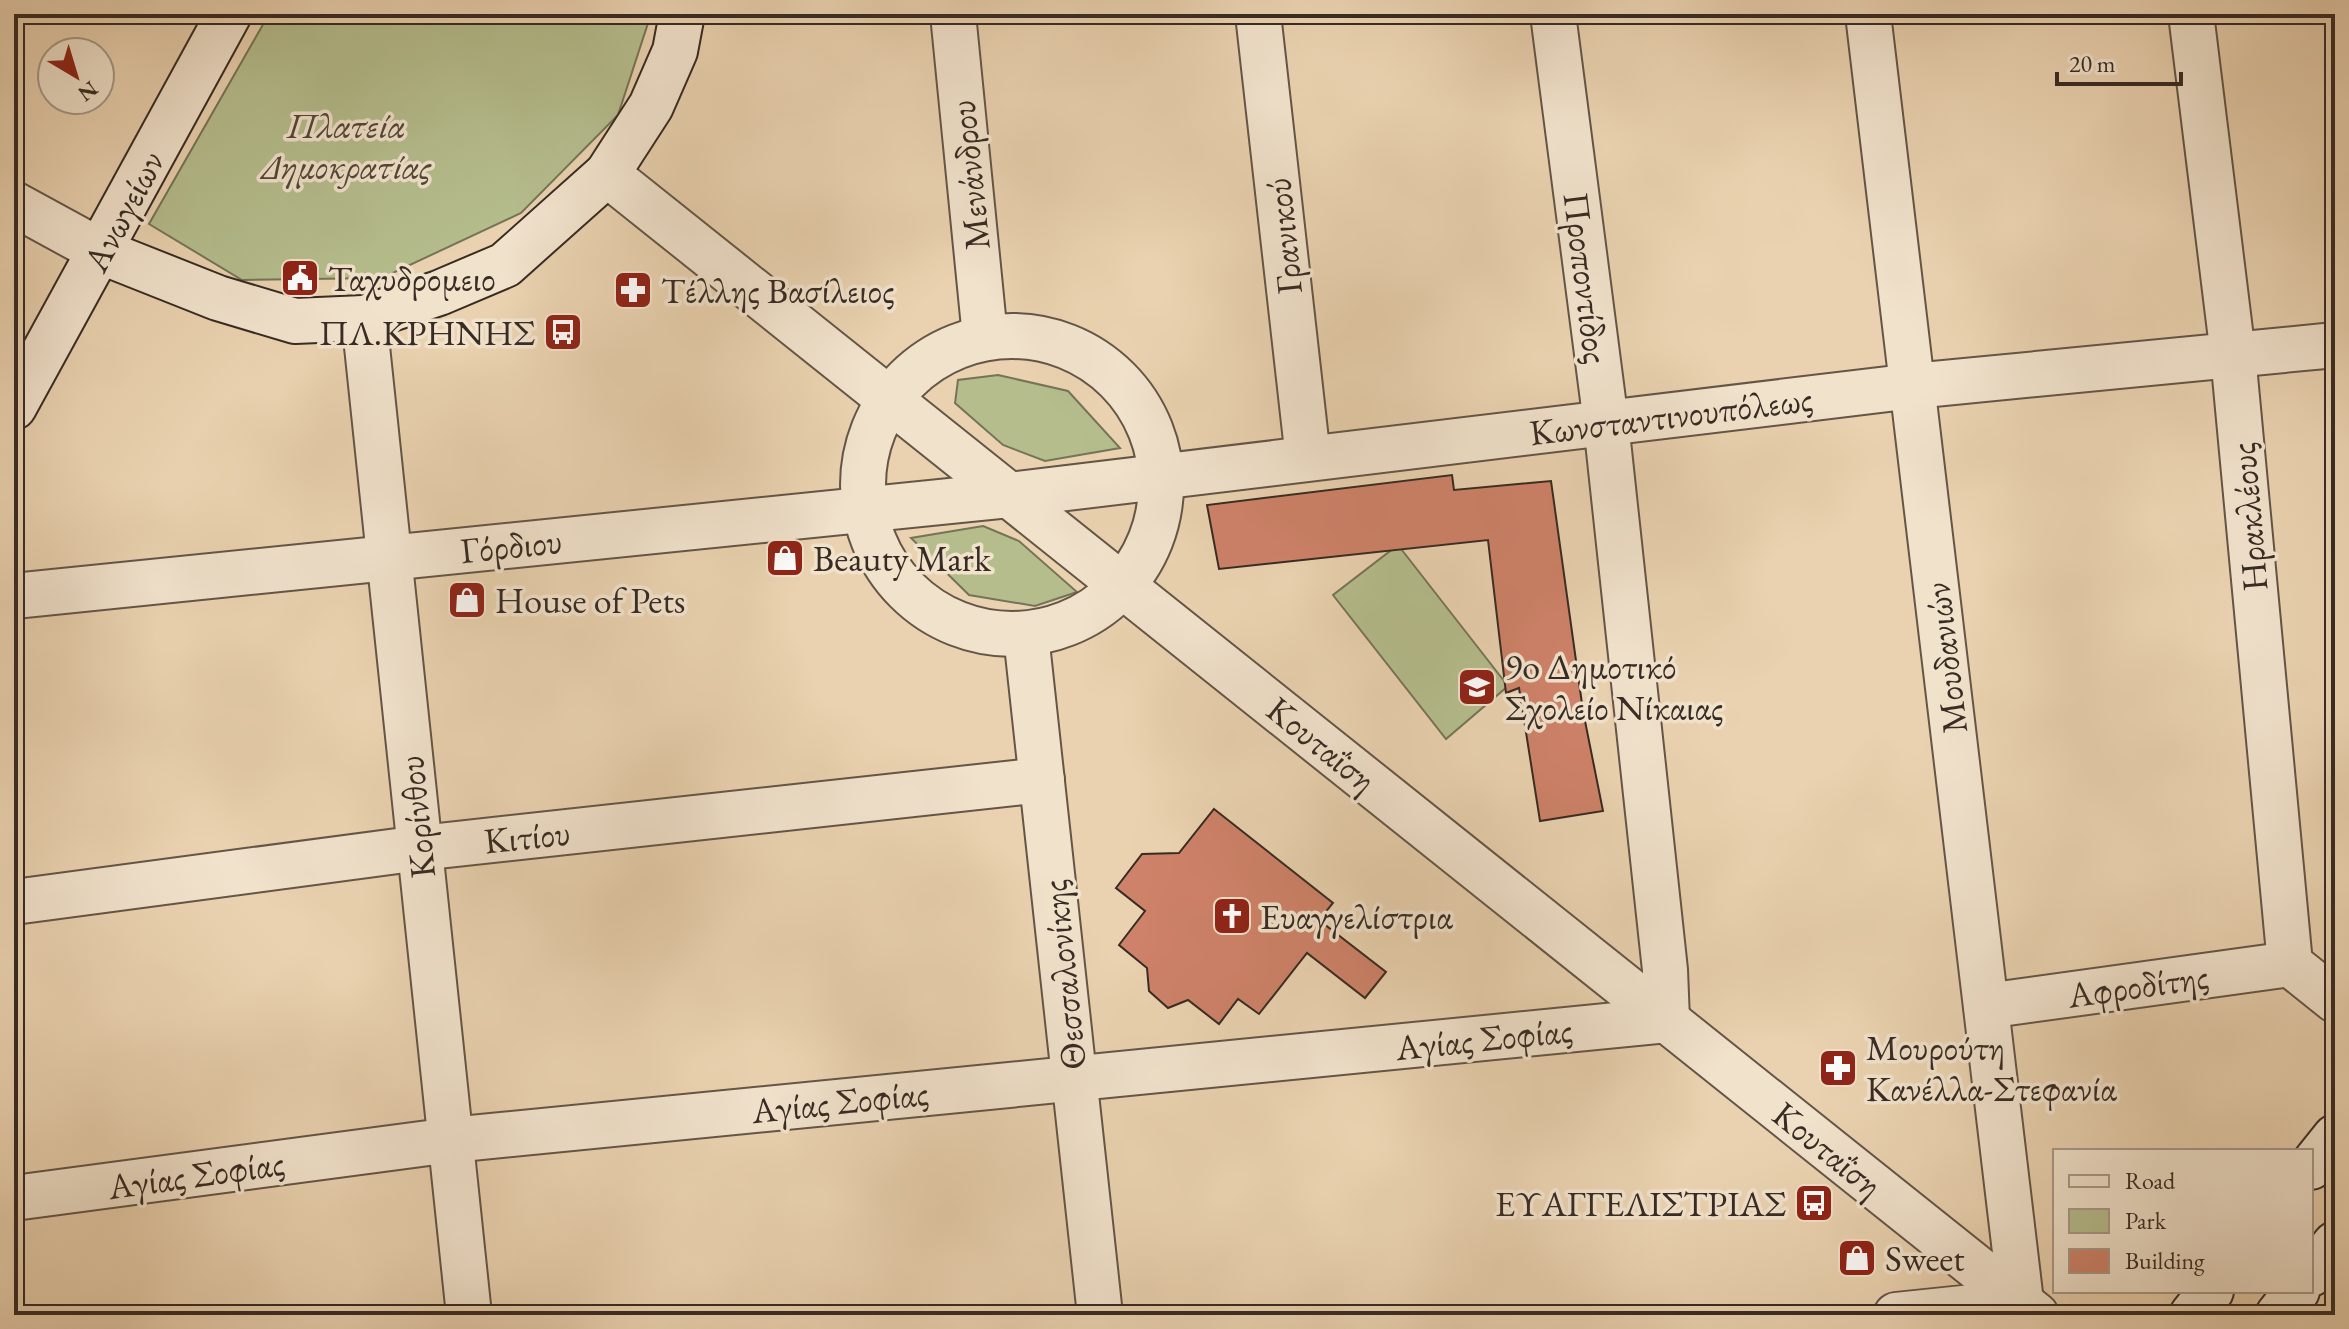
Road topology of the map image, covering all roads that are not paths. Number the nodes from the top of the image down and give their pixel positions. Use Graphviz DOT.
graph roads {
  1 [pos="229,14"];
  2 [pos="682,14"];
  3 [pos="953,14"];
  4 [pos="1258,14"];
  5 [pos="1553,14"];
  6 [pos="1868,14"];
  7 [pos="2191,14"];
  8 [pos="607,174"];
  9 [pos="14,204"];
  10 [pos="102,252"];
  11 [pos="364,318"];
  12 [pos="985,337"];
  13 [pos="2335,345"];
  14 [pos="2233,355"];
  15 [pos="1913,386"];
  16 [pos="888,398"];
  17 [pos="14,407"];
  18 [pos="1606,423"];
  19 [pos="1308,458"];
  20 [pos="1166,474"];
  21 [pos="1009,495"];
  22 [pos="863,510"];
  23 [pos="389,558"];
  24 [pos="1126,588"];
  25 [pos="14,596"];
  26 [pos="1026,635"];
  27 [pos="1042,780"];
  28 [pos="420,848"];
  29 [pos="14,902"];
  30 [pos="2290,964"];
  31 [pos="2335,1000"];
  32 [pos="1986,1006"];
  33 [pos="1667,1020"];
  34 [pos="1074,1078"];
  35 [pos="2335,1137"];
  36 [pos="451,1140"];
  37 [pos="2313,1164"];
  38 [pos="14,1198"];
  39 [pos="2335,1244"];
  40 [pos="2313,1272"];
  41 [pos="2209,1293"];
  42 [pos="2295,1293"];
  43 [pos="2028,1309"];
  44 [pos="469,1315"];
  45 [pos="1100,1315"];
  46 [pos="1896,1315"];
  47 [pos="2192,1315"];
  48 [pos="2278,1315"];
  1 -- 10 [label="street, Ανωγείων"];
  2 -- 8 [label="street"];
  3 -- 12 [label="street, Μενάνδρου"];
  4 -- 19 [label="street, Γρανικού"];
  5 -- 18 [label="street, Προποντίδος"];
  6 -- 15 [label="street, Μουδανιών"];
  7 -- 14 [label="street, Ηρακλέους"];
  8 -- 11 [label="street"];
  8 -- 16 [label="street, Κουταΐση"];
  9 -- 10 [label="street"];
  10 -- 11 [label="street"];
  10 -- 17 [label="street, Ανωγείων"];
  11 -- 23 [label="street, Κορίνθου"];
  12 -- 16 [label="street"];
  12 -- 20 [label="street"];
  13 -- 14 [label="street, Κωνσταντινουπόλεως"];
  14 -- 15 [label="street, Κωνσταντινουπόλεως"];
  14 -- 30 [label="street, Ηρακλέους"];
  15 -- 18 [label="street, Κωνσταντινουπόλεως"];
  15 -- 32 [label="street, Μουδανιών"];
  16 -- 21 [label="street, Κουταΐση"];
  16 -- 22 [label="street"];
  18 -- 19 [label="street, Κωνσταντινουπόλεως"];
  18 -- 33 [label="street, Προποντίδος"];
  19 -- 20 [label="street, Κωνσταντινουπόλεως"];
  20 -- 21 [label="street, Κωνσταντινουπόλεως"];
  20 -- 24 [label="street"];
  21 -- 22 [label="street, Γόρδιου"];
  21 -- 24 [label="street, Κουταΐση"];
  22 -- 23 [label="street, Γόρδιου"];
  22 -- 26 [label="street"];
  23 -- 25 [label="street, Γόρδιου"];
  23 -- 28 [label="street, Κορίνθου"];
  24 -- 26 [label="street"];
  24 -- 33 [label="street, Κουταΐση"];
  26 -- 27 [label="street, Θεσσαλονίκης"];
  27 -- 28 [label="street, Κιτίου"];
  27 -- 34 [label="street, Θεσσαλονίκης"];
  28 -- 29 [label="street, Κιτίου"];
  28 -- 36 [label="street, Κορίνθου"];
  30 -- 31 [label="street"];
  30 -- 32 [label="street, Αφροδίτης"];
  32 -- 43 [label="street, Μουδανιών"];
  33 -- 34 [label="street, Αγίας Σοφίας"];
  33 -- 43 [label="street, Κουταΐση"];
  34 -- 36 [label="street, Αγίας Σοφίας"];
  34 -- 45 [label="street, Θεσσαλονίκης"];
  35 -- 37 [label="street"];
  36 -- 38 [label="street, Αγίας Σοφίας"];
  36 -- 44 [label="street, Κορίνθου"];
  39 -- 40 [label="street"];
  41 -- 47 [label="street"];
  42 -- 48 [label="street"];
  43 -- 46 [label="street"];
}
